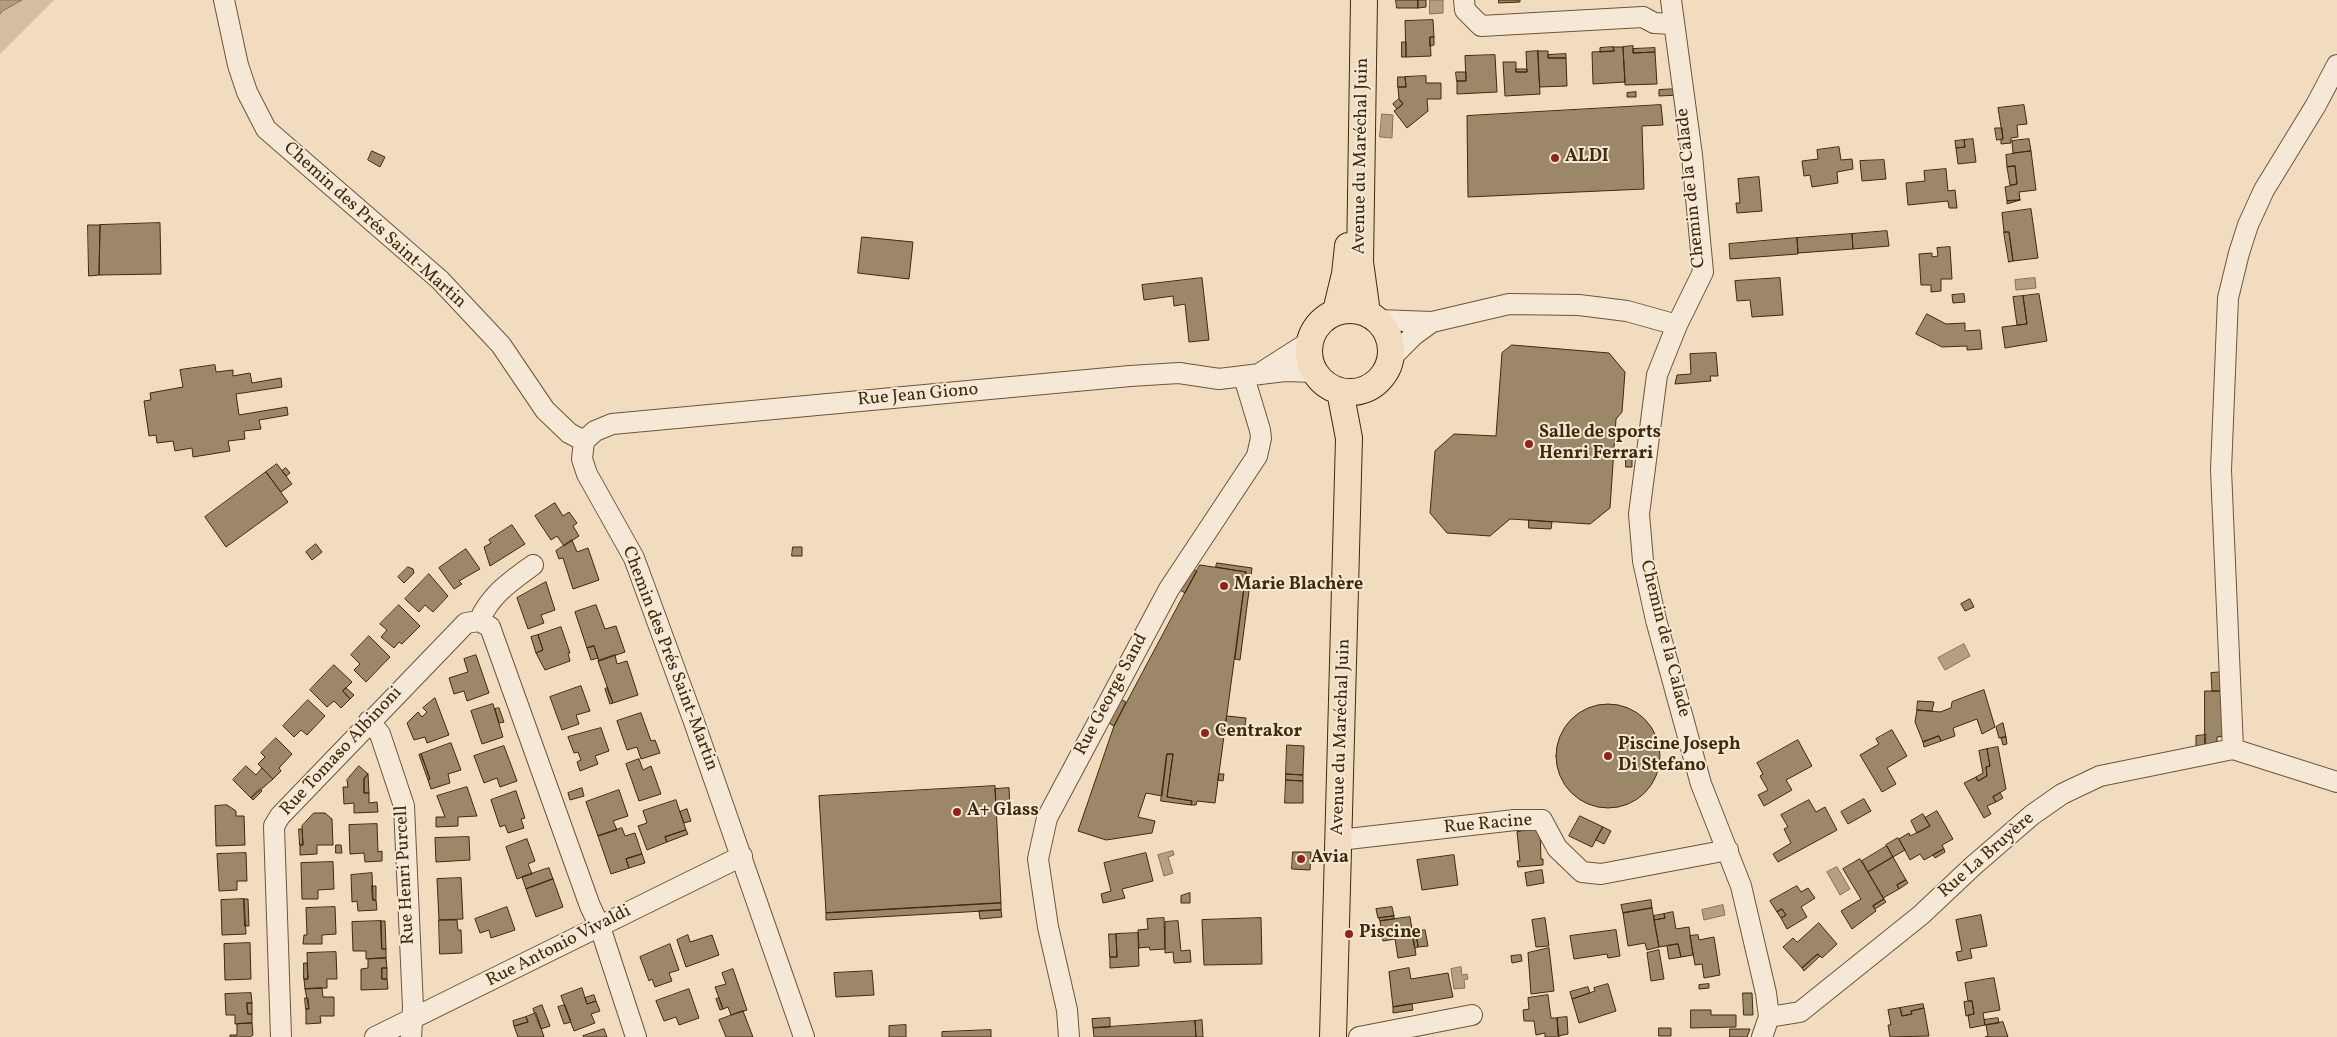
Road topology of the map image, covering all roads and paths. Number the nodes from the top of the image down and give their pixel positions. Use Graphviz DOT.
graph roads {
  1 [pos="224,0"];
  2 [pos="1355,0"];
  3 [pos="1364,0"];
  4 [pos="1464,0"];
  5 [pos="1672,10"];
  6 [pos="2337,65"];
  7 [pos="1336,311"];
  8 [pos="1372,316"];
  9 [pos="1432,322"];
  10 [pos="1677,325"];
  11 [pos="1309,342"];
  12 [pos="1391,358"];
  13 [pos="1315,372"];
  14 [pos="1250,376"];
  15 [pos="1366,389"];
  16 [pos="1340,391"];
  17 [pos="1349,438"];
  18 [pos="584,441"];
  19 [pos="533,565"];
  20 [pos="480,621"];
  21 [pos="369,722"];
  22 [pos="2233,750"];
  23 [pos="2337,782"];
  24 [pos="1339,840"];
  25 [pos="1728,850"];
  26 [pos="742,856"];
  27 [pos="600,927"];
  28 [pos="1472,1015"];
  29 [pos="1769,1017"];
  30 [pos="412,1028"];
  31 [pos="281,1037"];
  32 [pos="375,1037"];
  33 [pos="636,1037"];
  34 [pos="804,1037"];
  35 [pos="1069,1037"];
  36 [pos="1333,1037"];
  37 [pos="1359,1037"];
  38 [pos="1762,1037"];
  1 -- 18 [label="street, Chemin des Prés Saint-Martin"];
  2 -- 7 [label="main road, Avenue du Maréchal Juin"];
  3 -- 8 [label="main road, Avenue du Maréchal Juin"];
  4 -- 5 [label="street"];
  5 -- 10 [label="street, Chemin de la Calade"];
  6 -- 22 [label="street"];
  7 -- 8 [label="main road"];
  7 -- 11 [label="main road"];
  8 -- 9 [label="street"];
  8 -- 12 [label="main road"];
  9 -- 10 [label="street"];
  9 -- 12 [label="street"];
  10 -- 25 [label="street, Chemin de la Calade"];
  11 -- 13 [label="main road"];
  11 -- 14 [label="street, Rue Jean Giono"];
  12 -- 15 [label="main road"];
  13 -- 14 [label="street, Rue Jean Giono"];
  13 -- 16 [label="main road"];
  14 -- 18 [label="street, Rue Jean Giono"];
  14 -- 35 [label="street, Rue George Sand"];
  15 -- 16 [label="main road"];
  15 -- 17 [label="main road, Avenue du Maréchal Juin"];
  16 -- 17 [label="main road, Avenue du Maréchal Juin"];
  17 -- 24 [label="main road, Avenue du Maréchal Juin"];
  18 -- 26 [label="street, Chemin des Prés Saint-Martin"];
  19 -- 20 [label="street"];
  20 -- 21 [label="street, Rue Tomaso Albinoni"];
  20 -- 27 [label="street"];
  21 -- 30 [label="street, Rue Henri Purcell"];
  21 -- 31 [label="street, Rue Tomaso Albinoni"];
  22 -- 23 [label="street"];
  22 -- 29 [label="street, Rue La Bruyère"];
  24 -- 25 [label="street, Rue Racine"];
  24 -- 36 [label="main road, Avenue du Maréchal Juin"];
  25 -- 29 [label="street, Chemin de la Calade"];
  26 -- 27 [label="street, Rue Antonio Vivaldi"];
  26 -- 34 [label="street, Chemin des Prés Saint-Martin"];
  27 -- 30 [label="street, Rue Antonio Vivaldi"];
  27 -- 33 [label="street"];
  28 -- 37 [label="street"];
  29 -- 38 [label="street, Chemin de la Calade"];
  30 -- 32 [label="street, Rue Antonio Vivaldi"];
}
